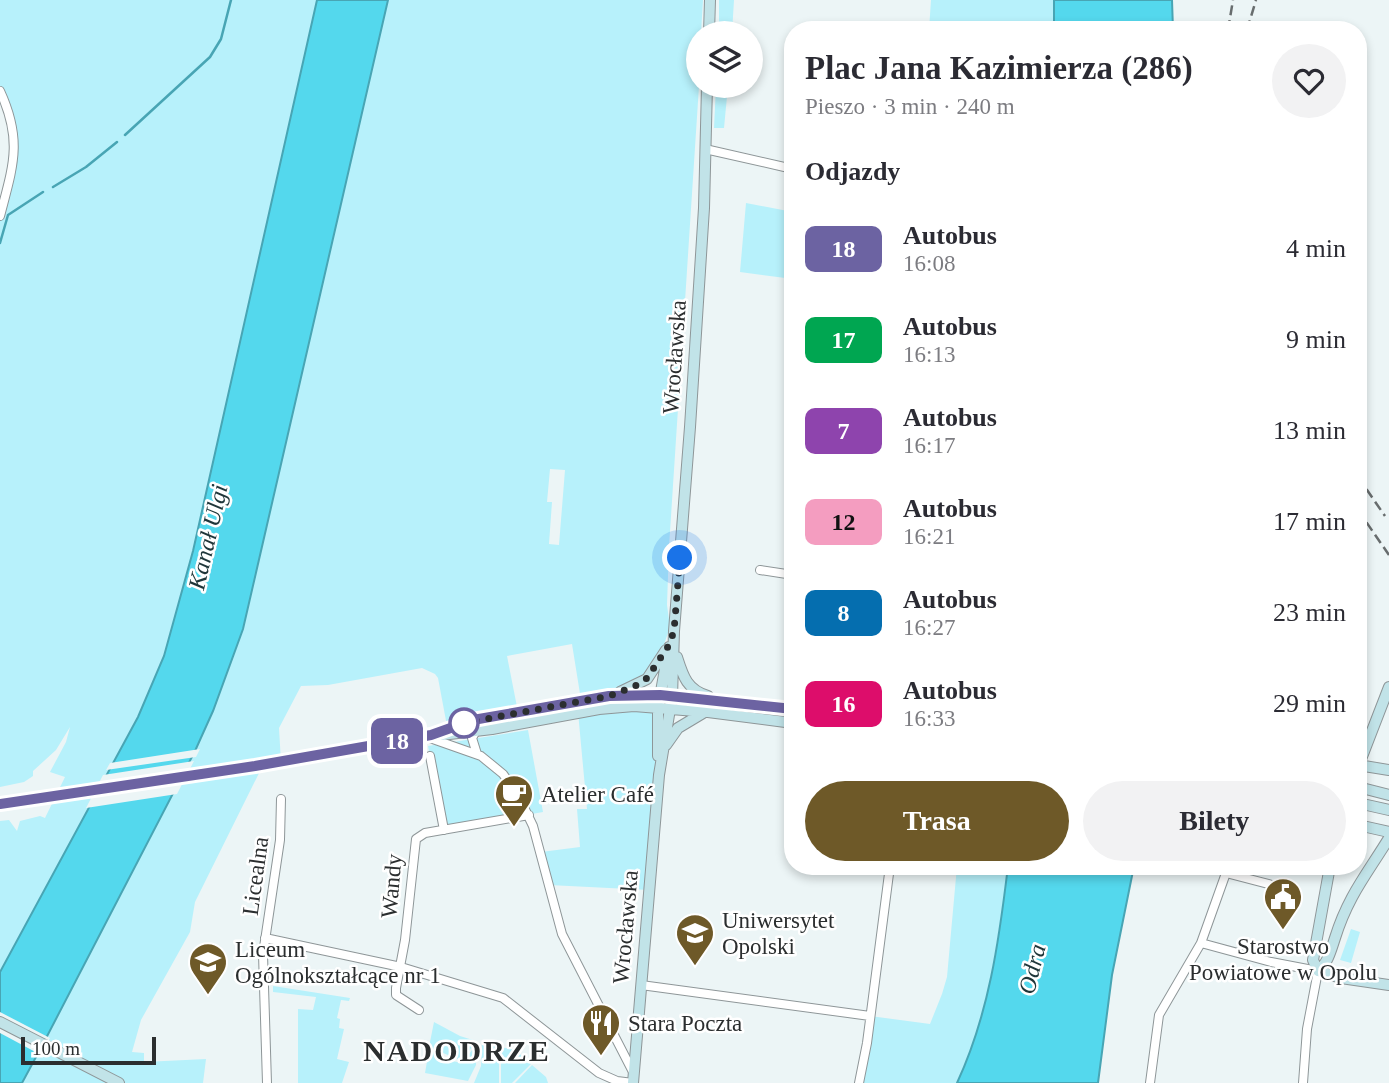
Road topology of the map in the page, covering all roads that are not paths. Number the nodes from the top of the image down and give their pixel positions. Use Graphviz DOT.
graph roads {
  1 [pos="710,0"];
  2 [pos="709,21"];
  3 [pos="0,91"];
  4 [pos="707,98"];
  5 [pos="705,149"];
  6 [pos="784,167"];
  7 [pos="0,216"];
  8 [pos="760,570"];
  9 [pos="784,574"];
  10 [pos="672,647"];
  11 [pos="1389,687"];
  12 [pos="660,695"];
  13 [pos="609,696"];
  14 [pos="672,697"];
  15 [pos="728,702"];
  16 [pos="784,708"];
  17 [pos="664,709"];
  18 [pos="708,712"];
  19 [pos="784,722"];
  20 [pos="476,731"];
  21 [pos="428,735"];
  22 [pos="1367,743"];
  23 [pos="663,751"];
  24 [pos="477,754"];
  25 [pos="430,756"];
  26 [pos="1367,767"];
  27 [pos="1389,770"];
  28 [pos="659,775"];
  29 [pos="1367,790"];
  30 [pos="1389,795"];
  31 [pos="281,799"];
  32 [pos="0,804"];
  33 [pos="1367,805"];
  34 [pos="1389,810"];
  35 [pos="529,815"];
  36 [pos="1367,827"];
  37 [pos="444,830"];
  38 [pos="1389,832"];
  39 [pos="1389,838"];
  40 [pos="1367,871"];
  41 [pos="889,875"];
  42 [pos="1225,875"];
  43 [pos="1233,875"];
  44 [pos="1328,875"];
  45 [pos="1364,875"];
  46 [pos="1272,886"];
  47 [pos="265,938"];
  48 [pos="1202,943"];
  49 [pos="401,967"];
  50 [pos="1318,971"];
  51 [pos="641,985"];
  52 [pos="1389,985"];
  53 [pos="419,1010"];
  54 [pos="870,1016"];
  55 [pos="0,1022"];
  56 [pos="633,1079"];
  57 [pos="104,1080"];
  58 [pos="118,1083"];
  59 [pos="267,1083"];
  60 [pos="859,1083"];
  61 [pos="1150,1083"];
  62 [pos="1303,1083"];
  1 -- 2 [label="main road"];
  3 -- 7 [label="street"];
  4 -- 5 [label="main road, Wrocławska"];
  5 -- 6 [label="street"];
  5 -- 10 [label="main road, Wrocławska"];
  8 -- 9 [label="street"];
  10 -- 12 [label="main road, Wrocławska"];
  10 -- 13 [label="main road"];
  10 -- 14 [label="main road, Wrocławska"];
  10 -- 15 [label="main road"];
  11 -- 22 [label="main road"];
  12 -- 13 [label="main road"];
  12 -- 14 [label="main road"];
  12 -- 17 [label="main road, Wrocławska"];
  13 -- 21 [label="main road"];
  14 -- 15 [label="main road"];
  14 -- 17 [label="main road, Wrocławska"];
  15 -- 16 [label="main road"];
  17 -- 18 [label="main road"];
  17 -- 20 [label="main road"];
  17 -- 23 [label="main road, Wrocławska"];
  17 -- 28 [label="main road, Wrocławska"];
  18 -- 19 [label="main road"];
  18 -- 23 [label="main road"];
  20 -- 21 [label="main road"];
  20 -- 24 [label="street"];
  21 -- 24 [label="street"];
  21 -- 32 [label="main road"];
  23 -- 28 [label="main road, Wrocławska"];
  24 -- 35 [label="street"];
  25 -- 37 [label="street"];
  26 -- 27 [label="main road"];
  28 -- 51 [label="main road, Wrocławska"];
  29 -- 30 [label="main road"];
  31 -- 47 [label="street, Licealna"];
  33 -- 34 [label="main road"];
  35 -- 37 [label="street"];
  35 -- 56 [label="street"];
  36 -- 38 [label="main road"];
  37 -- 49 [label="street, Wandy"];
  39 -- 40 [label="main road"];
  41 -- 54 [label="street"];
  42 -- 48 [label="street"];
  43 -- 46 [label="street"];
  44 -- 50 [label="main road"];
  45 -- 50 [label="main road"];
  47 -- 49 [label="street"];
  47 -- 59 [label="street, Licealna"];
  48 -- 50 [label="street"];
  48 -- 61 [label="street"];
  49 -- 53 [label="street"];
  49 -- 56 [label="street"];
  50 -- 52 [label="main road"];
  50 -- 62 [label="street"];
  51 -- 54 [label="street"];
  51 -- 56 [label="main road, Wrocławska"];
  54 -- 60 [label="street"];
  55 -- 57 [label="main road"];
  57 -- 58 [label="main road"];
}
